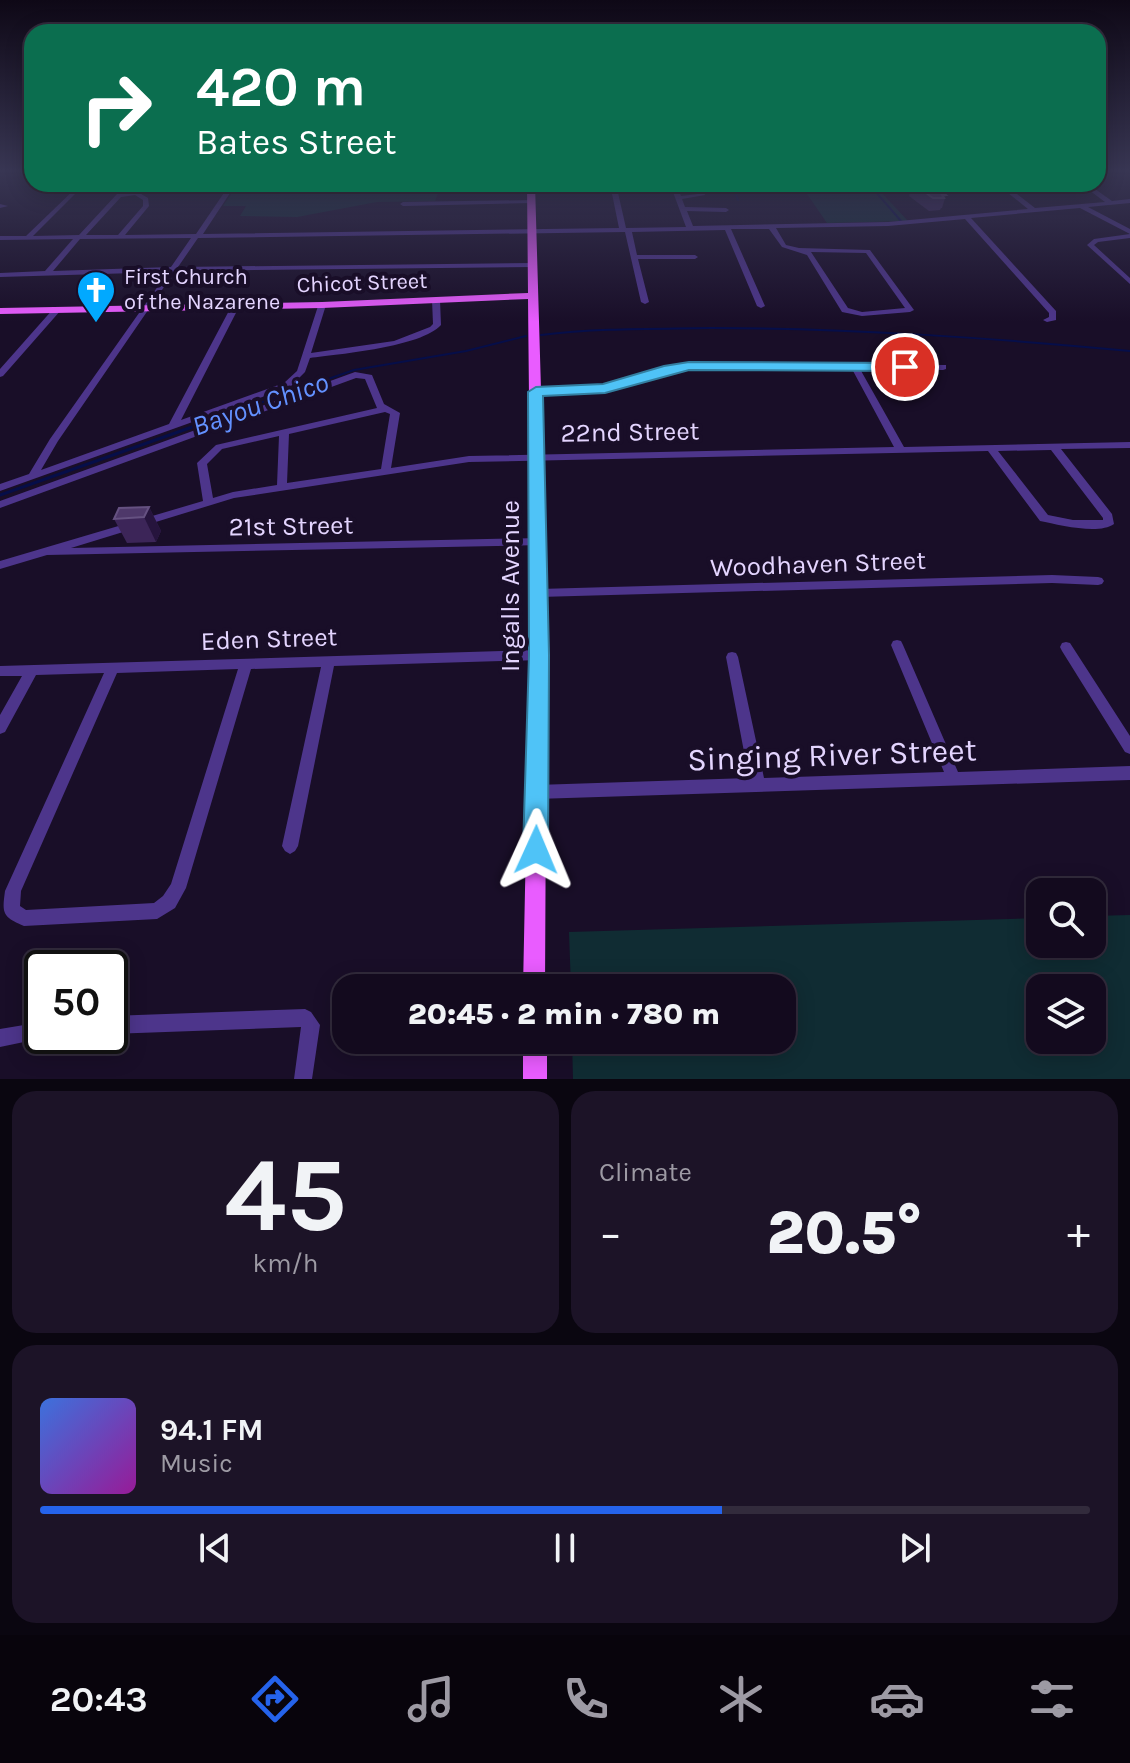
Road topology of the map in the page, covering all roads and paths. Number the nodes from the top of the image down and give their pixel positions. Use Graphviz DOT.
graph roads {
  1 [pos="45,220"];
  2 [pos="95,220"];
  3 [pos="134,220"];
  4 [pos="208,220"];
  5 [pos="532,220"];
  6 [pos="623,220"];
  7 [pos="687,220"];
  8 [pos="929,220"];
  9 [pos="970,220"];
  10 [pos="1107,220"];
  11 [pos="771,226"];
  12 [pos="727,227"];
  13 [pos="690,228"];
  14 [pos="626,230"];
  15 [pos="532,232"];
  16 [pos="1130,234"];
  17 [pos="197,236"];
  18 [pos="80,237"];
  19 [pos="120,237"];
  20 [pos="0,238"];
  21 [pos="27,238"];
  22 [pos="806,251"];
  23 [pos="635,257"];
  24 [pos="695,257"];
  25 [pos="533,265"];
  26 [pos="173,271"];
  27 [pos="47,274"];
  28 [pos="4,276"];
  29 [pos="1130,282"];
  30 [pos="534,296"];
  31 [pos="436,300"];
  32 [pos="645,302"];
  33 [pos="322,305"];
  34 [pos="761,306"];
  35 [pos="235,307"];
  36 [pos="148,308"];
  37 [pos="57,310"];
  38 [pos="0,311"];
  39 [pos="1047,320"];
  40 [pos="306,356"];
  41 [pos="854,366"];
  42 [pos="943,367"];
  43 [pos="0,374"];
  44 [pos="536,392"];
  45 [pos="386,409"];
  46 [pos="173,426"];
  47 [pos="284,432"];
  48 [pos="1130,445"];
  49 [pos="1054,447"];
  50 [pos="991,448"];
  51 [pos="900,449"];
  52 [pos="537,455"];
  53 [pos="386,470"];
  54 [pos="32,477"];
  55 [pos="282,485"];
  56 [pos="0,488"];
  57 [pos="208,501"];
  58 [pos="0,505"];
  59 [pos="538,542"];
  60 [pos="46,550"];
  61 [pos="0,565"];
  62 [pos="1098,581"];
  63 [pos="539,593"];
  64 [pos="897,645"];
  65 [pos="1066,647"];
  66 [pos="539,655"];
  67 [pos="732,657"];
  68 [pos="329,661"];
  69 [pos="246,664"];
  70 [pos="113,668"];
  71 [pos="32,670"];
  72 [pos="0,671"];
  73 [pos="0,728"];
  74 [pos="1130,748"];
  75 [pos="1130,773"];
  76 [pos="954,779"];
  77 [pos="758,786"];
  78 [pos="536,792"];
  79 [pos="290,846"];
  80 [pos="534,974"];
  81 [pos="128,1024"];
  82 [pos="24,1034"];
  83 [pos="0,1038"];
  84 [pos="535,1054"];
  85 [pos="303,1079"];
  86 [pos="535,1079"];
  1 -- 21 [label="street"];
  2 -- 18 [label="street"];
  3 -- 19 [label="street"];
  4 -- 17 [label="street"];
  5 -- 15 [label="main road, Ingalls Avenue"];
  6 -- 14 [label="street"];
  7 -- 13 [label="street"];
  8 -- 11 [label="street"];
  9 -- 39 [label="street"];
  10 -- 16 [label="street"];
  11 -- 12 [label="street"];
  11 -- 22 [label="street"];
  12 -- 13 [label="street"];
  12 -- 34 [label="street"];
  13 -- 14 [label="street"];
  14 -- 15 [label="street"];
  14 -- 23 [label="street"];
  15 -- 17 [label="street"];
  15 -- 25 [label="main road, Ingalls Avenue"];
  16 -- 29 [label="street"];
  17 -- 19 [label="street"];
  17 -- 26 [label="street"];
  18 -- 19 [label="street"];
  18 -- 21 [label="street"];
  18 -- 27 [label="street"];
  20 -- 21 [label="street"];
  22 -- 22 [label="street"];
  23 -- 24 [label="street"];
  23 -- 32 [label="street"];
  25 -- 26 [label="street"];
  25 -- 30 [label="main road, Ingalls Avenue"];
  26 -- 27 [label="street"];
  26 -- 36 [label="street"];
  27 -- 28 [label="street"];
  30 -- 31 [label="main road, Chicot Street"];
  30 -- 44 [label="main road, Ingalls Avenue"];
  31 -- 33 [label="main road, Chicot Street"];
  31 -- 40 [label="street"];
  33 -- 35 [label="main road, Chicot Street"];
  33 -- 40 [label="street"];
  35 -- 36 [label="main road, Chicot Street"];
  35 -- 46 [label="street"];
  36 -- 37 [label="main road, Chicot Street"];
  36 -- 54 [label="street"];
  37 -- 38 [label="main road, Chicot Street"];
  37 -- 43 [label="street"];
  40 -- 46 [label="street"];
  41 -- 42 [label="street"];
  41 -- 44 [label="street"];
  41 -- 51 [label="street"];
  44 -- 52 [label="main road, Ingalls Avenue"];
  45 -- 47 [label="street"];
  45 -- 53 [label="street"];
  45 -- 58 [label="street"];
  46 -- 54 [label="street"];
  47 -- 55 [label="street"];
  47 -- 57 [label="street"];
  48 -- 49 [label="street, 22nd Street"];
  49 -- 50 [label="street, 22nd Street"];
  49 -- 50 [label="street"];
  50 -- 51 [label="street, 22nd Street"];
  51 -- 52 [label="street, 22nd Street"];
  52 -- 53 [label="street, 22nd Street"];
  52 -- 59 [label="main road, Ingalls Avenue"];
  53 -- 55 [label="street, 22nd Street"];
  54 -- 56 [label="street"];
  55 -- 57 [label="street, 22nd Street"];
  57 -- 60 [label="street, 22nd Street"];
  59 -- 60 [label="street, 21st Street"];
  59 -- 63 [label="main road, Ingalls Avenue"];
  60 -- 61 [label="street, 22nd Street"];
  62 -- 63 [label="street, Woodhaven Street"];
  63 -- 66 [label="main road, Ingalls Avenue"];
  64 -- 76 [label="street"];
  65 -- 74 [label="street"];
  66 -- 68 [label="street, Eden Street"];
  66 -- 78 [label="main road, Ingalls Avenue"];
  67 -- 77 [label="street"];
  68 -- 69 [label="street, Eden Street"];
  68 -- 79 [label="street"];
  69 -- 70 [label="street, Eden Street"];
  69 -- 70 [label="street"];
  70 -- 71 [label="street, Eden Street"];
  71 -- 72 [label="street, Eden Street"];
  71 -- 73 [label="street"];
  75 -- 76 [label="street, Singing River Street"];
  76 -- 77 [label="street, Singing River Street"];
  77 -- 78 [label="street, Singing River Street"];
  78 -- 80 [label="main road, Ingalls Avenue"];
  81 -- 85 [label="street"];
  82 -- 83 [label="street"];
  84 -- 86 [label="main road"];
}
